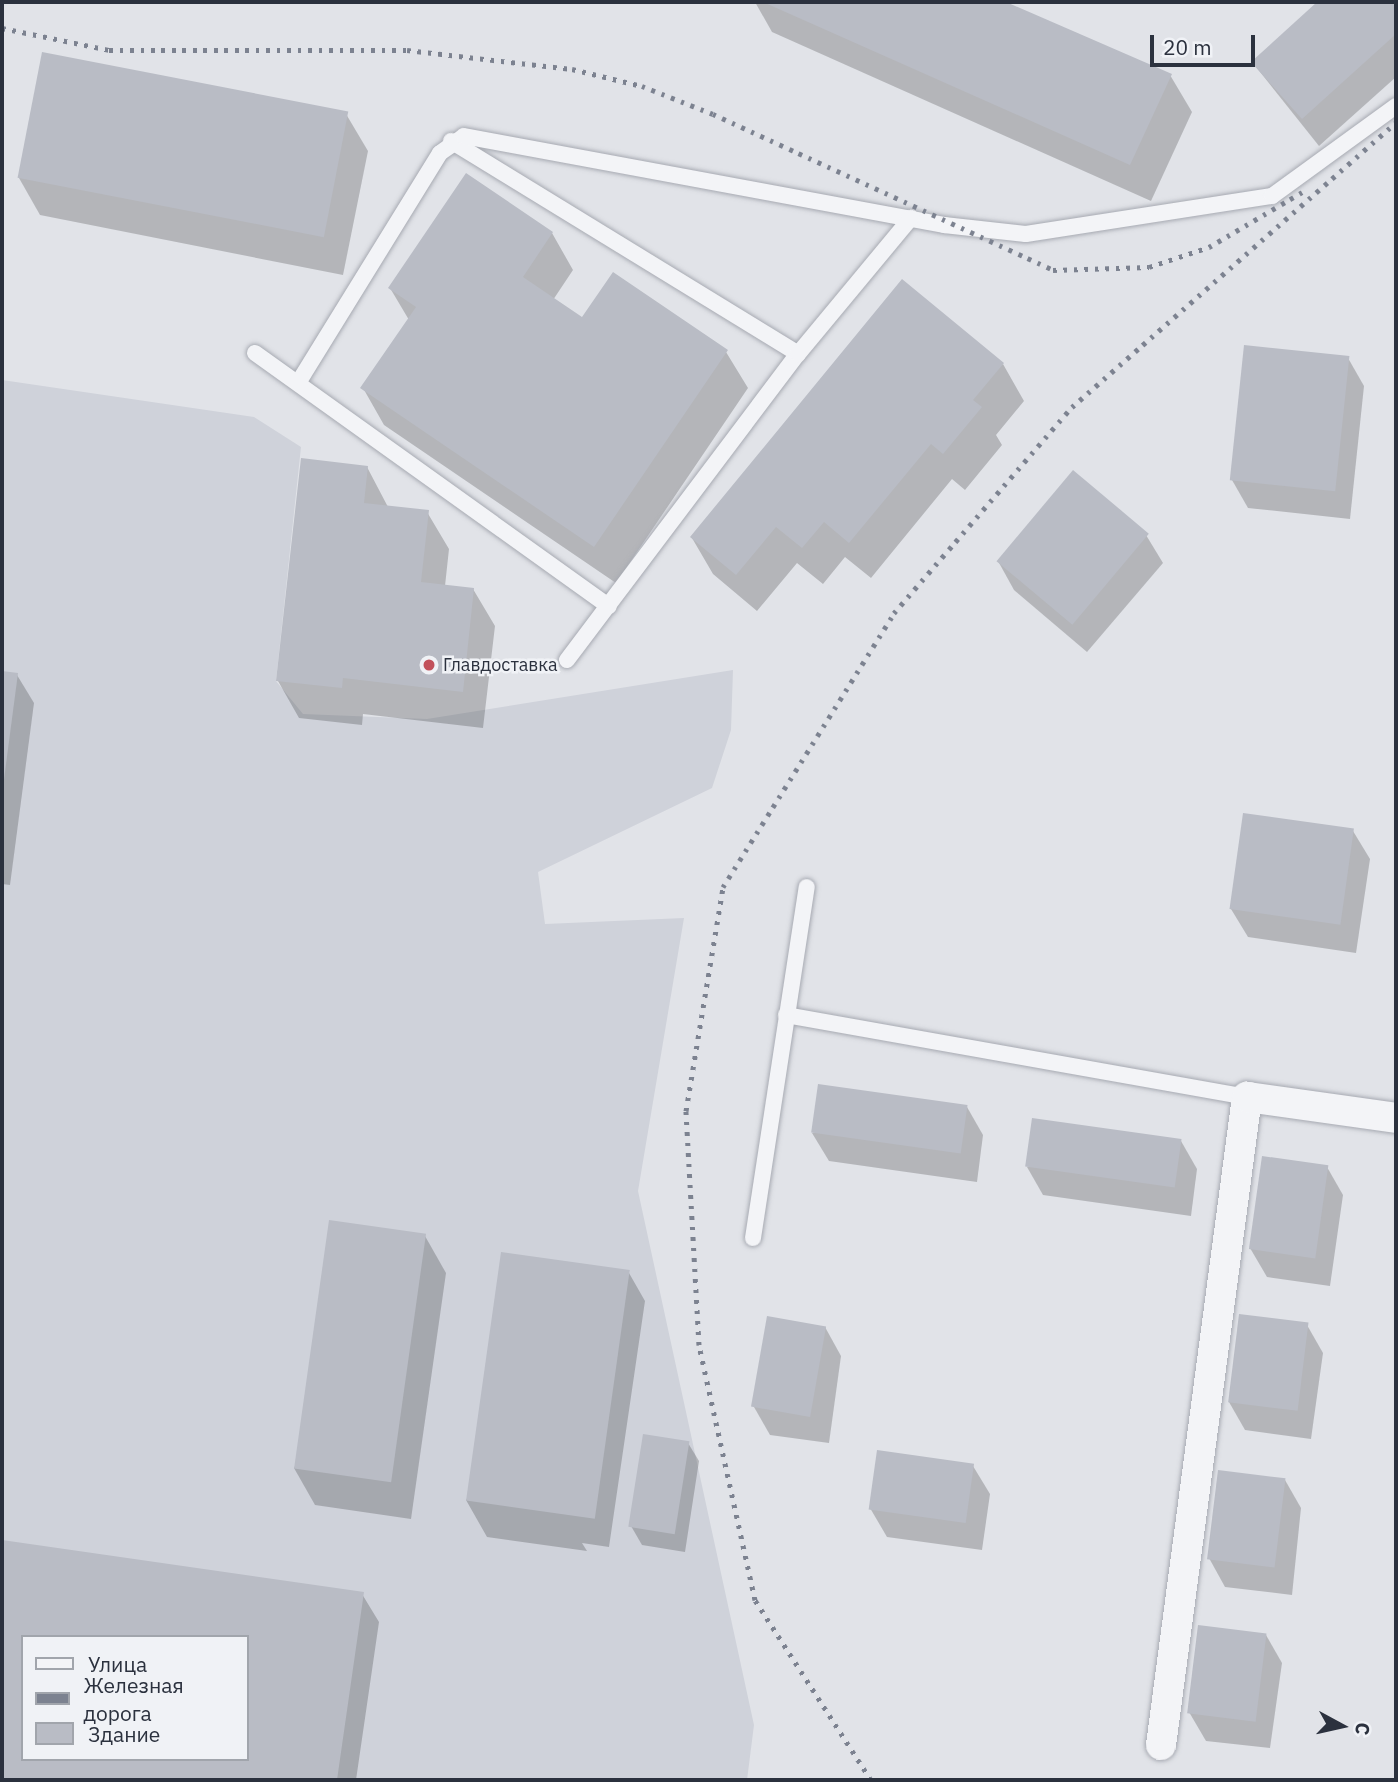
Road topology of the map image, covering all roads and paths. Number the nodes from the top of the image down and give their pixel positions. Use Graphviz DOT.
graph roads {
  1 [pos="1396,106"];
  2 [pos="451,141"];
  3 [pos="911,218"];
  4 [pos="255,353"];
  5 [pos="797,354"];
  6 [pos="298,383"];
  7 [pos="609,606"];
  8 [pos="568,660"];
  9 [pos="807,887"];
  10 [pos="786,1015"];
  11 [pos="1247,1097"];
  12 [pos="1396,1118"];
  13 [pos="753,1238"];
  14 [pos="1161,1745"];
  1 -- 3 [label="lane"];
  2 -- 3 [label="lane"];
  2 -- 5 [label="lane"];
  2 -- 6 [label="lane"];
  3 -- 5 [label="lane"];
  4 -- 6 [label="lane"];
  5 -- 7 [label="lane"];
  6 -- 7 [label="lane"];
  7 -- 8 [label="lane"];
  9 -- 10 [label="lane"];
  10 -- 11 [label="lane"];
  10 -- 13 [label="lane"];
  11 -- 12 [label="street"];
  11 -- 14 [label="street"];
}
